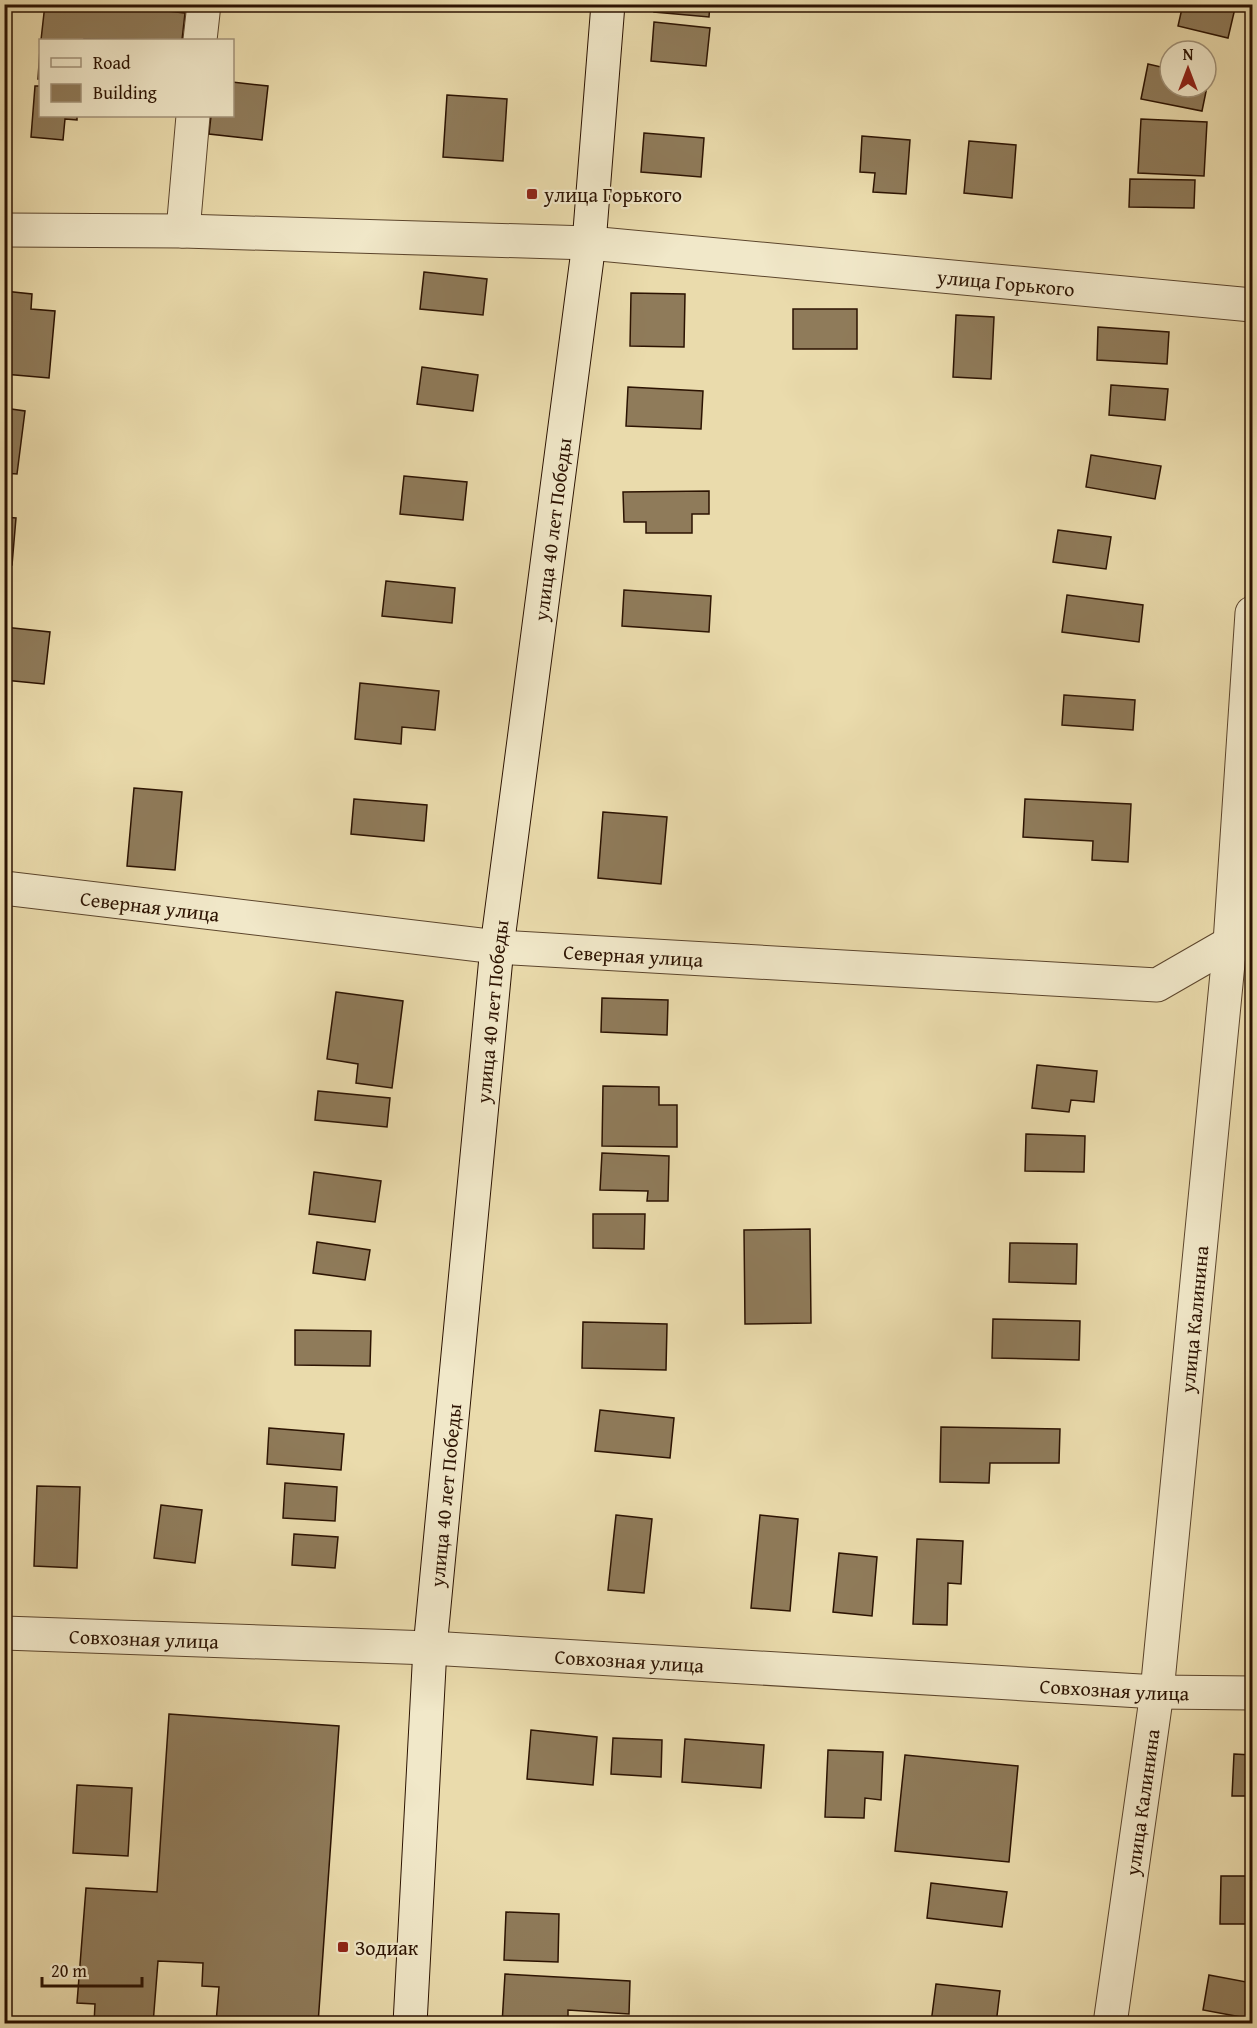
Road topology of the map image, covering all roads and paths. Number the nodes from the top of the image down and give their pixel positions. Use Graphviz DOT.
graph roads {
  1 [pos="204,4"];
  2 [pos="608,4"];
  3 [pos="200,39"];
  4 [pos="194,117"];
  5 [pos="4,230"];
  6 [pos="183,231"];
  7 [pos="589,243"];
  8 [pos="1252,304"];
  9 [pos="1252,613"];
  10 [pos="4,888"];
  11 [pos="1241,943"];
  12 [pos="497,946"];
  13 [pos="4,1633"];
  14 [pos="430,1648"];
  15 [pos="1157,1692"];
  16 [pos="1252,1693"];
  17 [pos="410,2024"];
  18 [pos="1110,2024"];
  1 -- 3 [label="street"];
  2 -- 7 [label="street, улица 40 лет Победы"];
  4 -- 6 [label="street"];
  5 -- 6 [label="street, улица Горького"];
  6 -- 7 [label="street, улица Горького"];
  7 -- 8 [label="street, улица Горького"];
  7 -- 12 [label="street, улица 40 лет Победы"];
  9 -- 11 [label="street, улица Калинина"];
  10 -- 12 [label="street, Северная улица"];
  11 -- 12 [label="street, Северная улица"];
  11 -- 15 [label="street, улица Калинина"];
  12 -- 14 [label="street, улица 40 лет Победы"];
  13 -- 14 [label="street, Совхозная улица"];
  14 -- 15 [label="street, Совхозная улица"];
  14 -- 17 [label="street, улица 40 лет Победы"];
  15 -- 16 [label="street, Совхозная улица"];
  15 -- 18 [label="street, улица Калинина"];
}
